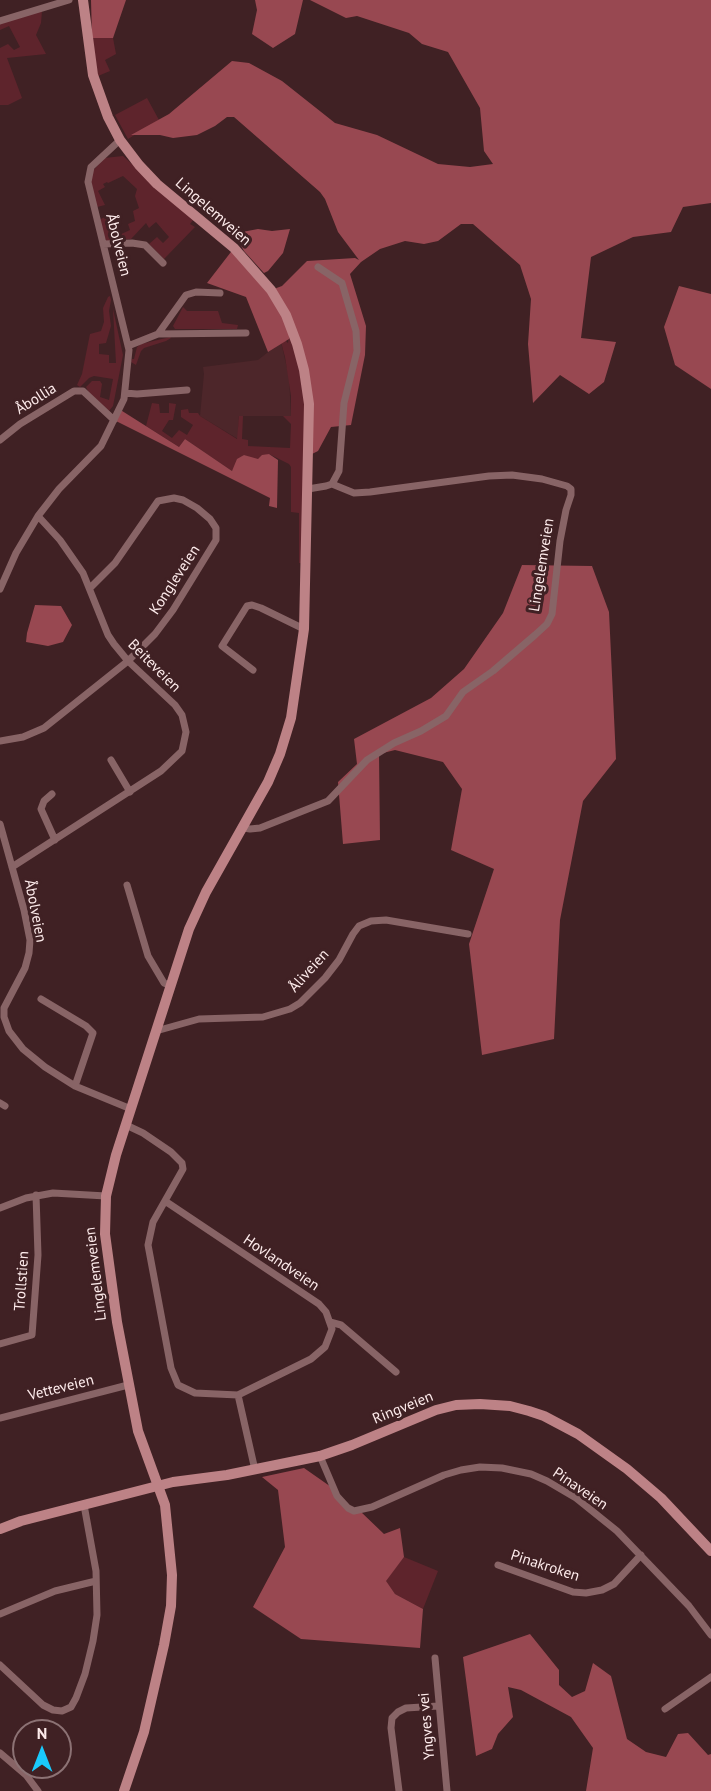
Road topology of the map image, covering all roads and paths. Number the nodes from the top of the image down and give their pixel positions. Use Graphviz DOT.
graph roads {
  1 [pos="69,0"];
  2 [pos="82,0"];
  3 [pos="0,21"];
  4 [pos="122,143"];
  5 [pos="104,244"];
  6 [pos="163,263"];
  7 [pos="318,267"];
  8 [pos="220,293"];
  9 [pos="246,333"];
  10 [pos="158,334"];
  11 [pos="128,346"];
  12 [pos="187,390"];
  13 [pos="125,393"];
  14 [pos="114,420"];
  15 [pos="0,440"];
  16 [pos="332,484"];
  17 [pos="308,489"];
  18 [pos="38,516"];
  19 [pos="90,588"];
  20 [pos="0,589"];
  21 [pos="304,629"];
  22 [pos="128,661"];
  23 [pos="253,670"];
  24 [pos="0,741"];
  25 [pos="111,760"];
  26 [pos="130,792"];
  27 [pos="52,794"];
  28 [pos="0,824"];
  29 [pos="244,828"];
  30 [pos="55,840"];
  31 [pos="12,867"];
  32 [pos="127,885"];
  33 [pos="468,934"];
  34 [pos="171,986"];
  35 [pos="41,999"];
  36 [pos="156,1031"];
  37 [pos="75,1086"];
  38 [pos="131,1109"];
  39 [pos="126,1125"];
  40 [pos="36,1195"];
  41 [pos="106,1196"];
  42 [pos="165,1202"];
  43 [pos="0,1208"];
  44 [pos="330,1322"];
  45 [pos="0,1344"];
  46 [pos="396,1372"];
  47 [pos="128,1385"];
  48 [pos="238,1395"];
  49 [pos="0,1418"];
  50 [pos="320,1456"];
  51 [pos="255,1470"];
  52 [pos="157,1489"];
  53 [pos="84,1505"];
  54 [pos="0,1529"];
  55 [pos="711,1551"];
  56 [pos="641,1555"];
  57 [pos="498,1565"];
  58 [pos="96,1581"];
  59 [pos="0,1614"];
  60 [pos="711,1635"];
  61 [pos="435,1658"];
  62 [pos="0,1665"];
  63 [pos="711,1677"];
  64 [pos="438,1706"];
  65 [pos="665,1709"];
  66 [pos="0,1753"];
  67 [pos="38,1791"];
  68 [pos="124,1791"];
  69 [pos="399,1791"];
  70 [pos="447,1791"];
  1 -- 3 [label="street"];
  2 -- 4 [label="main road, Lingelemveien"];
  4 -- 5 [label="street, Åbolveien"];
  4 -- 17 [label="main road, Lingelemveien"];
  5 -- 6 [label="street"];
  5 -- 11 [label="street, Åbolveien"];
  7 -- 16 [label="street"];
  8 -- 10 [label="street"];
  9 -- 10 [label="street"];
  10 -- 11 [label="street"];
  11 -- 13 [label="street, Åbolveien"];
  12 -- 13 [label="street"];
  13 -- 14 [label="street, Åbolveien"];
  14 -- 15 [label="street, Åbollia"];
  14 -- 18 [label="street, Åbolveien"];
  16 -- 17 [label="street, Lingelemveien"];
  16 -- 29 [label="street, Lingelemveien"];
  17 -- 21 [label="main road, Lingelemveien"];
  18 -- 19 [label="street, Beiteveien"];
  18 -- 20 [label="street, Åbolveien"];
  19 -- 22 [label="street, Beiteveien"];
  19 -- 22 [label="street, Kongleveien"];
  21 -- 23 [label="street"];
  21 -- 29 [label="main road, Lingelemveien"];
  22 -- 24 [label="street, Kongleveien"];
  22 -- 26 [label="street, Beiteveien"];
  25 -- 26 [label="street"];
  26 -- 30 [label="street, Beiteveien"];
  27 -- 30 [label="street"];
  28 -- 31 [label="street, Åbolveien"];
  29 -- 34 [label="main road, Lingelemveien"];
  30 -- 31 [label="street, Beiteveien"];
  31 -- 37 [label="street, Åbolveien"];
  32 -- 34 [label="street"];
  33 -- 36 [label="street, Åliveien"];
  34 -- 36 [label="main road, Lingelemveien"];
  35 -- 37 [label="street"];
  36 -- 38 [label="main road, Lingelemveien"];
  37 -- 38 [label="street, Åbolveien"];
  38 -- 39 [label="main road, Lingelemveien"];
  39 -- 41 [label="main road, Lingelemveien"];
  39 -- 42 [label="street"];
  40 -- 41 [label="street"];
  40 -- 43 [label="street"];
  40 -- 45 [label="street, Trollstien"];
  41 -- 47 [label="main road, Lingelemveien"];
  42 -- 44 [label="street, Hovlandveien"];
  42 -- 48 [label="street"];
  44 -- 46 [label="street"];
  44 -- 48 [label="street"];
  47 -- 49 [label="street, Vetteveien"];
  47 -- 52 [label="main road, Lingelemveien"];
  48 -- 51 [label="street"];
  50 -- 51 [label="main road, Ringveien"];
  50 -- 55 [label="main road, Ringveien"];
  50 -- 56 [label="street, Pinaveien"];
  51 -- 52 [label="main road, Ringveien"];
  52 -- 53 [label="main road, Ringveien"];
  52 -- 68 [label="main road, Lingelemveien"];
  53 -- 54 [label="main road, Ringveien"];
  53 -- 58 [label="street"];
  56 -- 57 [label="street, Pinakroken"];
  56 -- 60 [label="street, Pinaveien"];
  58 -- 59 [label="street"];
  58 -- 62 [label="street"];
  61 -- 64 [label="street, Yngves vei"];
  63 -- 65 [label="street"];
  64 -- 69 [label="street"];
  64 -- 70 [label="street, Yngves vei"];
  66 -- 67 [label="street"];
}
